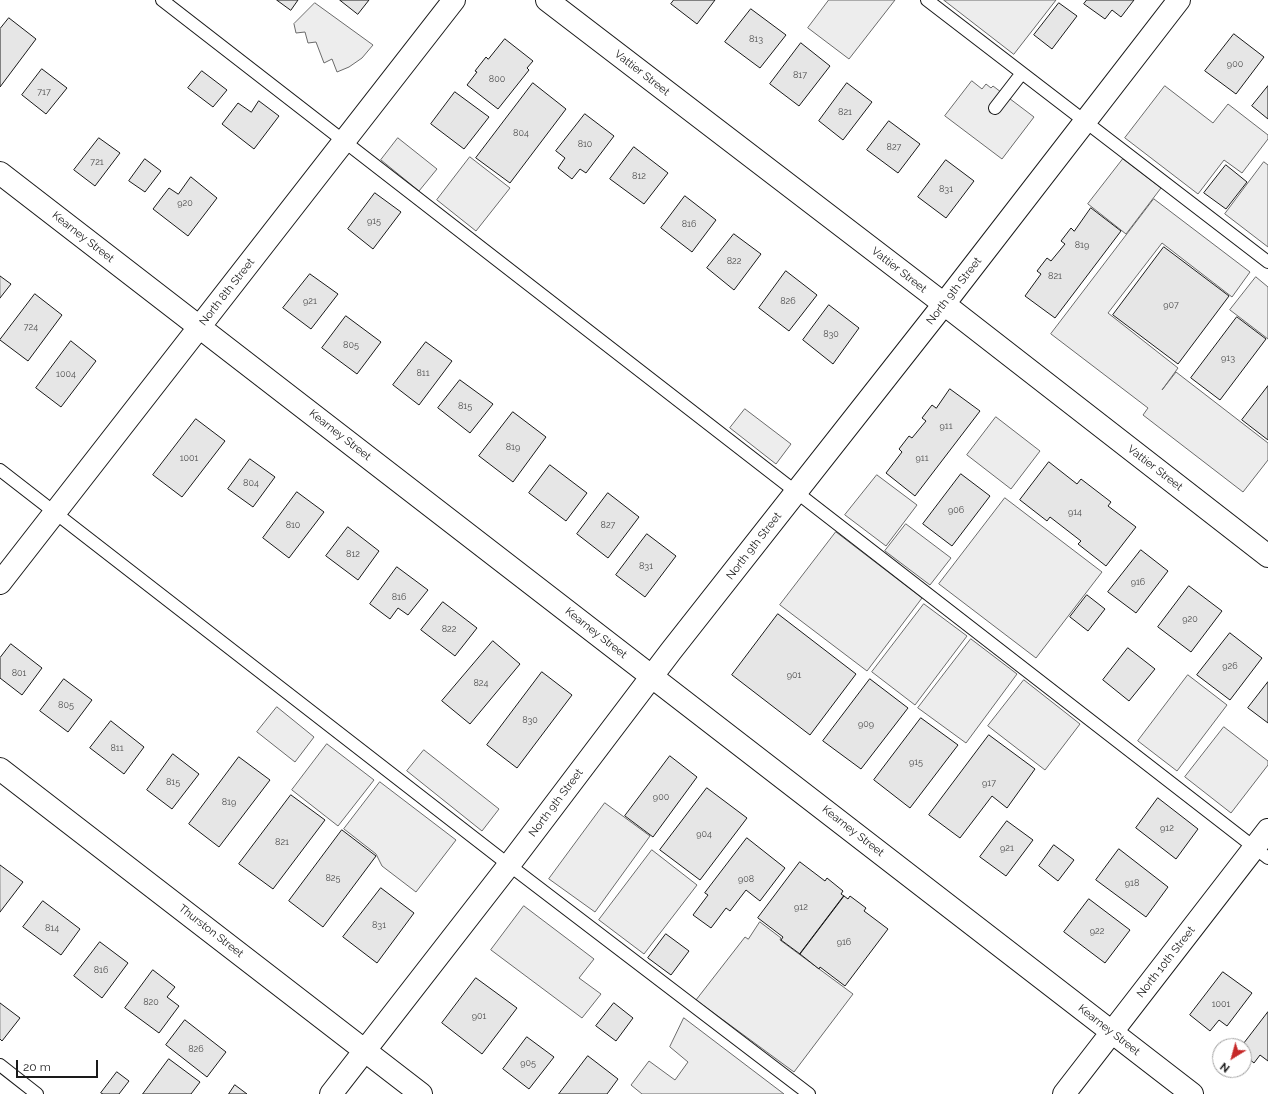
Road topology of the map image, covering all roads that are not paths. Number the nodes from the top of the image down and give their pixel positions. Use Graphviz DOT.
graph roads {
  1 [pos="162,0"];
  2 [pos="454,0"];
  3 [pos="548,0"];
  4 [pos="927,0"];
  5 [pos="1179,0"];
  6 [pos="1022,73"];
  7 [pos="995,108"];
  8 [pos="1085,122"];
  9 [pos="344,141"];
  10 [pos="0,173"];
  11 [pos="1268,262"];
  12 [pos="944,304"];
  13 [pos="199,327"];
  14 [pos="0,470"];
  15 [pos="797,491"];
  16 [pos="55,512"];
  17 [pos="1268,556"];
  18 [pos="0,583"];
  19 [pos="652,676"];
  20 [pos="0,769"];
  21 [pos="1268,830"];
  22 [pos="1261,853"];
  23 [pos="509,865"];
  24 [pos="1112,1032"];
  25 [pos="365,1050"];
  26 [pos="0,1066"];
  27 [pos="37,1094"];
  28 [pos="331,1094"];
  29 [pos="421,1094"];
  30 [pos="809,1094"];
  31 [pos="1064,1094"];
  32 [pos="1192,1094"];
  1 -- 9 [label="lane"];
  2 -- 9 [label="street, North 8th Street"];
  3 -- 12 [label="street, Vattier Street"];
  4 -- 6 [label="lane"];
  5 -- 8 [label="street, North 9th Street"];
  6 -- 7 [label="lane"];
  6 -- 8 [label="lane"];
  8 -- 11 [label="lane"];
  8 -- 12 [label="street, North 9th Street"];
  9 -- 13 [label="street, North 8th Street"];
  9 -- 15 [label="lane"];
  10 -- 13 [label="street, Kearney Street"];
  12 -- 15 [label="street, North 9th Street"];
  12 -- 17 [label="street, Vattier Street"];
  13 -- 16 [label="street, North 8th Street"];
  13 -- 19 [label="street, Kearney Street"];
  14 -- 16 [label="lane"];
  15 -- 19 [label="street, North 9th Street"];
  15 -- 22 [label="lane"];
  16 -- 18 [label="street, North 8th Street"];
  16 -- 23 [label="lane"];
  19 -- 23 [label="street, North 9th Street"];
  19 -- 24 [label="street, Kearney Street"];
  20 -- 25 [label="street, Thurston Street"];
  21 -- 22 [label="street, North 10th Street"];
  22 -- 24 [label="street, North 10th Street"];
  23 -- 25 [label="street, North 9th Street"];
  23 -- 30 [label="lane"];
  24 -- 31 [label="street, North 10th Street"];
  24 -- 32 [label="street, Kearney Street"];
  25 -- 28 [label="street, North 9th Street"];
  25 -- 29 [label="street, Thurston Street"];
  26 -- 27 [label="lane"];
}
